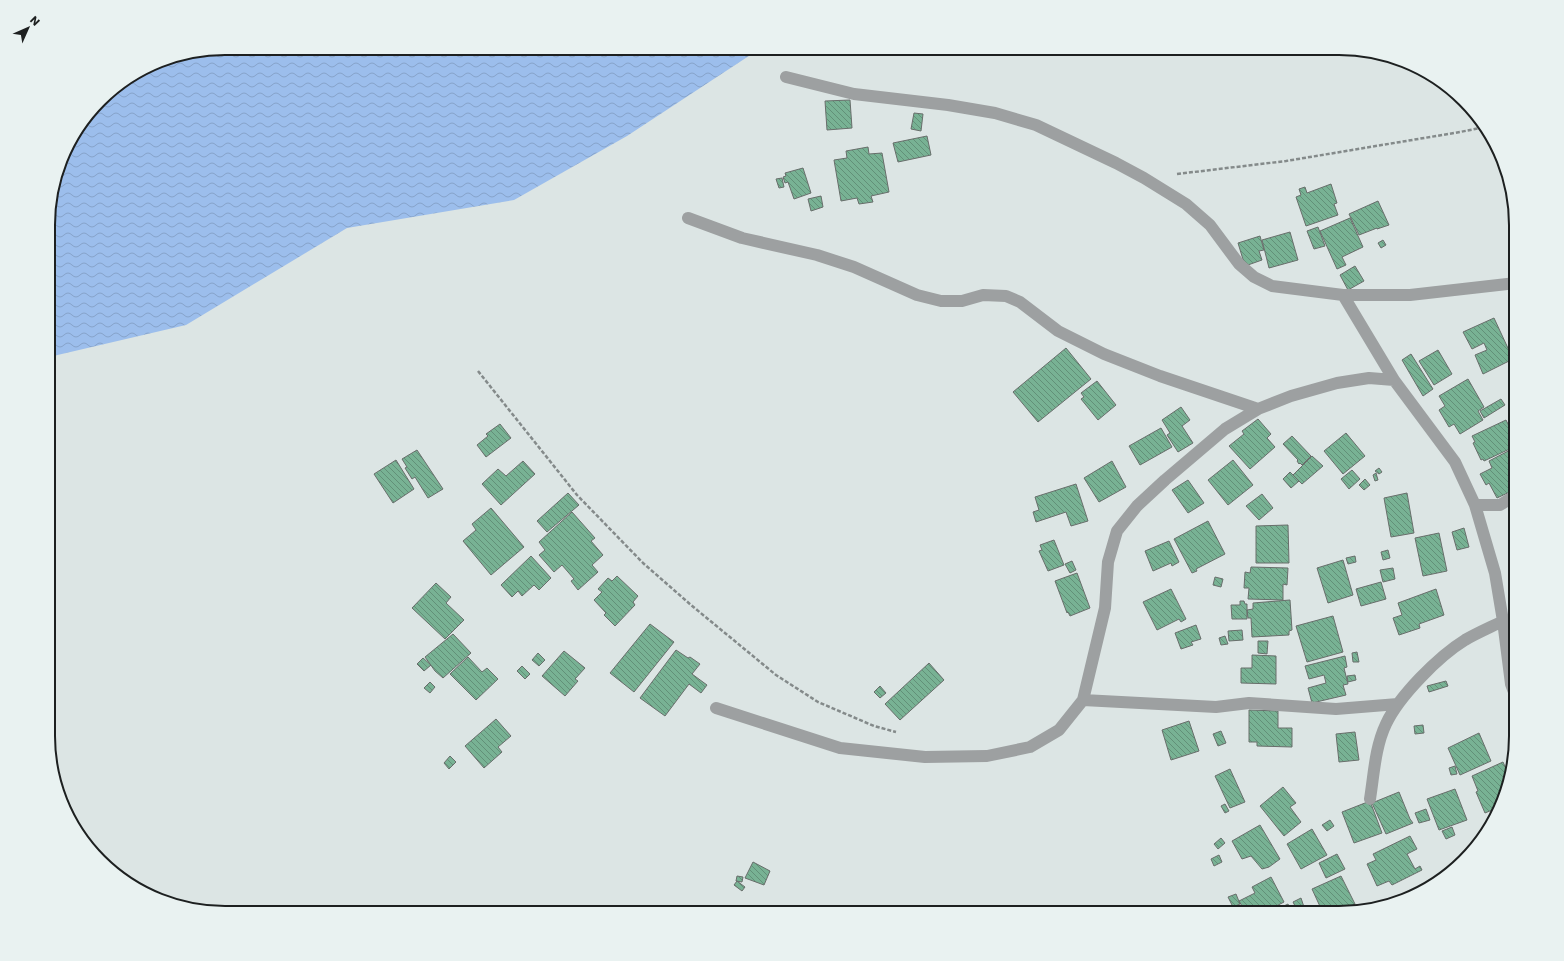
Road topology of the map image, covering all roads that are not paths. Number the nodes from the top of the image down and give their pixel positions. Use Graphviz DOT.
graph roads {
  1 [pos="786,77"];
  2 [pos="688,218"];
  3 [pos="1509,284"];
  4 [pos="1343,295"];
  5 [pos="1394,380"];
  6 [pos="1258,409"];
  7 [pos="1509,499"];
  8 [pos="1475,505"];
  9 [pos="1504,620"];
  10 [pos="1509,666"];
  11 [pos="1083,700"];
  12 [pos="1398,704"];
  13 [pos="716,708"];
  14 [pos="1370,799"];
  1 -- 4 [label="street"];
  2 -- 6 [label="street"];
  3 -- 4 [label="street"];
  4 -- 5 [label="street"];
  5 -- 6 [label="street"];
  5 -- 8 [label="street"];
  6 -- 11 [label="street"];
  7 -- 8 [label="street"];
  8 -- 9 [label="street"];
  9 -- 10 [label="street"];
  9 -- 12 [label="street"];
  11 -- 12 [label="street"];
  11 -- 13 [label="street"];
  12 -- 14 [label="street"];
}
